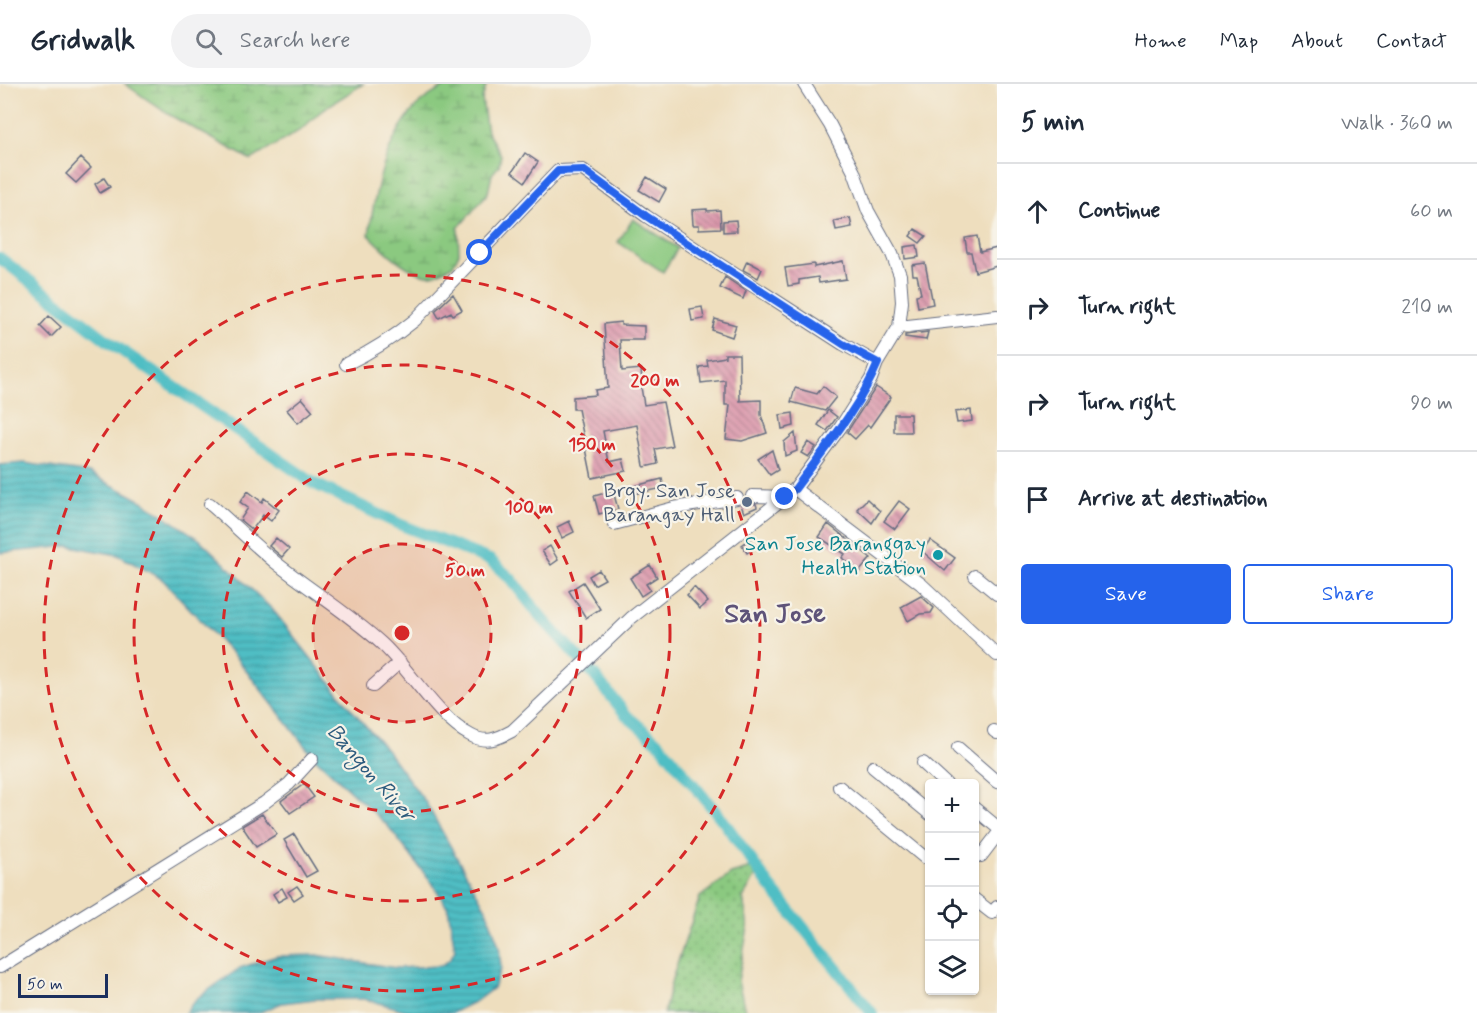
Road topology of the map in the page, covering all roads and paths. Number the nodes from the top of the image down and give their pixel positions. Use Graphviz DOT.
graph roads {
  1 [pos="804,84"];
  2 [pos="997,316"];
  3 [pos="899,327"];
  4 [pos="878,363"];
  5 [pos="346,364"];
  6 [pos="790,493"];
  7 [pos="752,496"];
  8 [pos="737,498"];
  9 [pos="210,504"];
  10 [pos="614,524"];
  11 [pos="975,576"];
  12 [pos="997,594"];
  13 [pos="997,655"];
  14 [pos="400,662"];
  15 [pos="373,686"];
  16 [pos="958,748"];
  17 [pos="312,759"];
  18 [pos="923,763"];
  19 [pos="873,768"];
  20 [pos="941,779"];
  21 [pos="997,782"];
  22 [pos="839,787"];
  23 [pos="925,810"];
  24 [pos="979,811"];
  25 [pos="997,827"];
  26 [pos="997,835"];
  27 [pos="979,855"];
  28 [pos="925,858"];
  29 [pos="979,902"];
  30 [pos="997,907"];
  31 [pos="0,967"];
  1 -- 3 [label="street"];
  2 -- 3 [label="street"];
  3 -- 4 [label="street"];
  4 -- 5 [label="street"];
  4 -- 6 [label="street"];
  6 -- 7 [label="street"];
  6 -- 13 [label="street"];
  6 -- 14 [label="street"];
  8 -- 10 [label="street"];
  9 -- 14 [label="street"];
  11 -- 12 [label="street"];
  14 -- 15 [label="street"];
  16 -- 21 [label="street"];
  17 -- 31 [label="street"];
  18 -- 20 [label="street"];
  19 -- 23 [label="street"];
  22 -- 28 [label="street"];
  24 -- 25 [label="street"];
  26 -- 27 [label="street"];
  29 -- 30 [label="street"];
}
